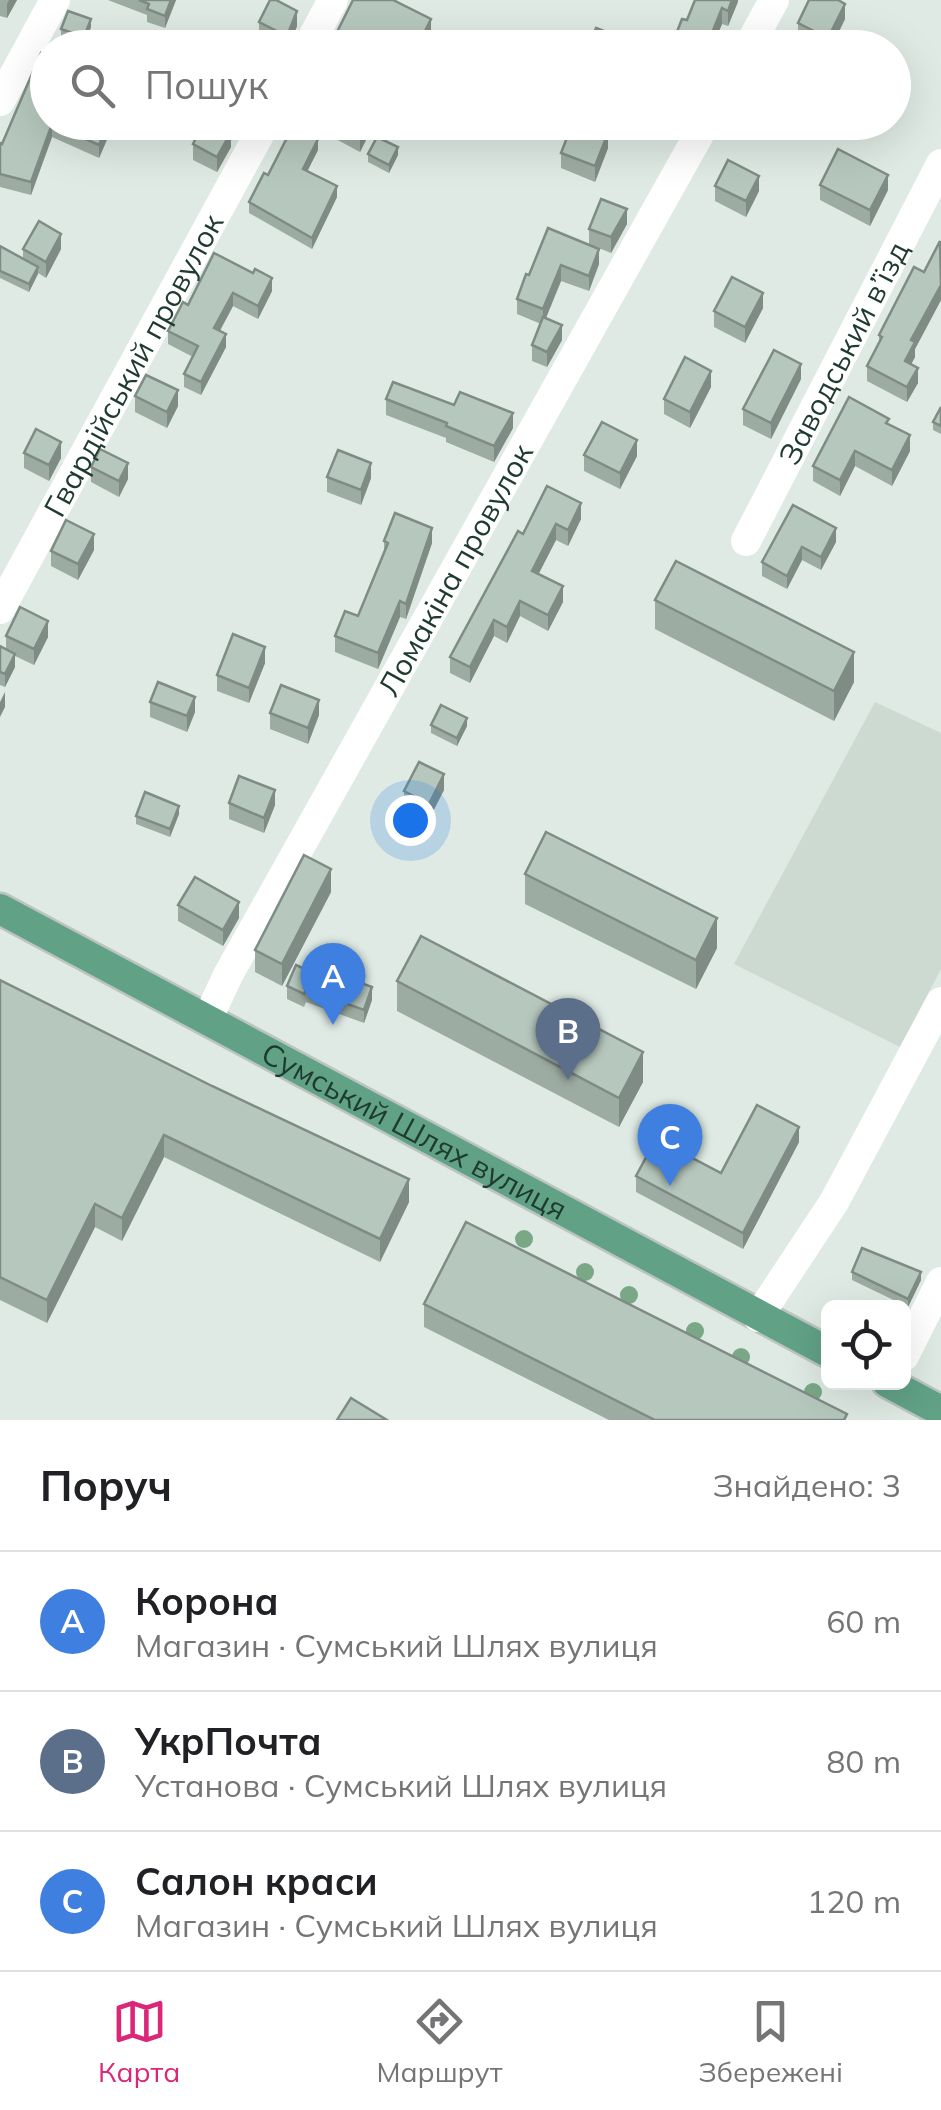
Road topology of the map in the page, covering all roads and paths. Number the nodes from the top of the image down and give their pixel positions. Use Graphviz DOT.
graph roads {
  1 [pos="54,0"];
  2 [pos="334,0"];
  3 [pos="774,0"];
  4 [pos="38,30"];
  5 [pos="318,30"];
  6 [pos="758,30"];
  7 [pos="30,44"];
  8 [pos="0,100"];
  9 [pos="256,140"];
  10 [pos="696,140"];
  11 [pos="941,164"];
  12 [pos="746,540"];
  13 [pos="0,610"];
  14 [pos="0,909"];
  15 [pos="941,1002"];
  16 [pos="208,1018"];
  17 [pos="941,1282"];
  18 [pos="758,1316"];
  19 [pos="911,1342"];
  20 [pos="821,1348"];
  21 [pos="902,1390"];
  22 [pos="941,1411"];
  1 -- 4 [label="street"];
  2 -- 5 [label="street"];
  3 -- 6 [label="street"];
  7 -- 8 [label="street"];
  9 -- 13 [label="street, Гвардійський провулок"];
  10 -- 16 [label="street, Ломакіна провулок"];
  11 -- 12 [label="street, Заводський в’їзд"];
  14 -- 16 [label="main road, Сумський Шлях вулиця"];
  15 -- 18 [label="street"];
  16 -- 18 [label="main road, Сумський Шлях вулиця"];
  17 -- 19 [label="street"];
  18 -- 20 [label="main road, Сумський Шлях вулиця"];
  21 -- 22 [label="main road"];
}
